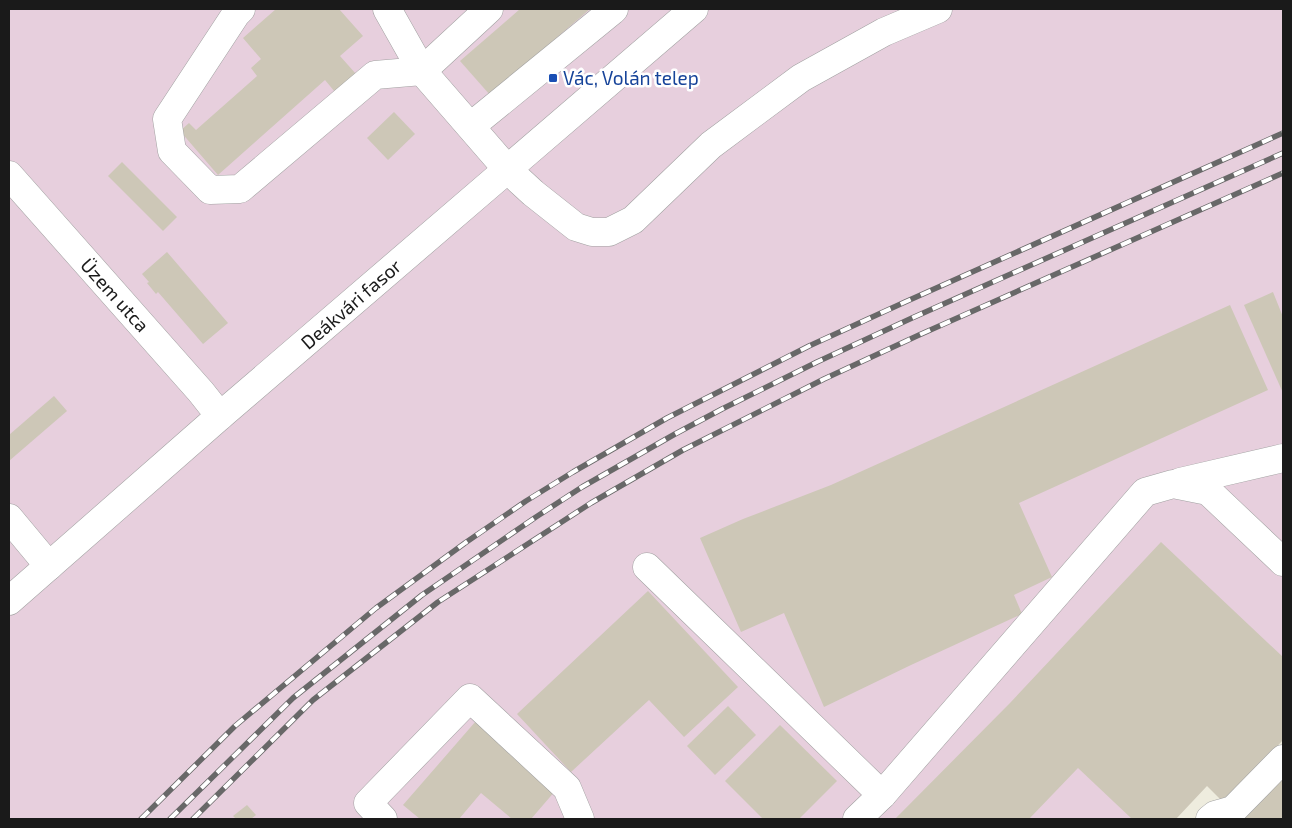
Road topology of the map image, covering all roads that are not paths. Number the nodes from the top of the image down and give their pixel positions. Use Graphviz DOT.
graph roads {
  1 [pos="241,9"];
  2 [pos="387,9"];
  3 [pos="489,9"];
  4 [pos="614,9"];
  5 [pos="694,9"];
  6 [pos="938,9"];
  7 [pos="422,71"];
  8 [pos="471,126"];
  9 [pos="507,169"];
  10 [pos="9,175"];
  11 [pos="220,416"];
  12 [pos="1283,458"];
  13 [pos="1173,484"];
  14 [pos="9,518"];
  15 [pos="1283,562"];
  16 [pos="49,566"];
  17 [pos="647,567"];
  18 [pos="9,601"];
  19 [pos="1283,759"];
  20 [pos="882,795"];
  21 [pos="383,819"];
  22 [pos="580,819"];
  23 [pos="857,819"];
  24 [pos="1210,819"];
  1 -- 7 [label="street"];
  2 -- 7 [label="street"];
  3 -- 7 [label="street"];
  4 -- 8 [label="street"];
  5 -- 9 [label="street, Deákvári fasor"];
  6 -- 9 [label="street"];
  7 -- 8 [label="street"];
  8 -- 9 [label="street"];
  9 -- 11 [label="street, Deákvári fasor"];
  10 -- 11 [label="street, Üzem utca"];
  11 -- 16 [label="street, Deákvári fasor"];
  12 -- 13 [label="street"];
  13 -- 15 [label="street"];
  13 -- 20 [label="street"];
  14 -- 16 [label="street"];
  16 -- 18 [label="street, Deákvári fasor"];
  17 -- 20 [label="street"];
  19 -- 24 [label="street"];
  20 -- 23 [label="street"];
  21 -- 22 [label="street"];
}
